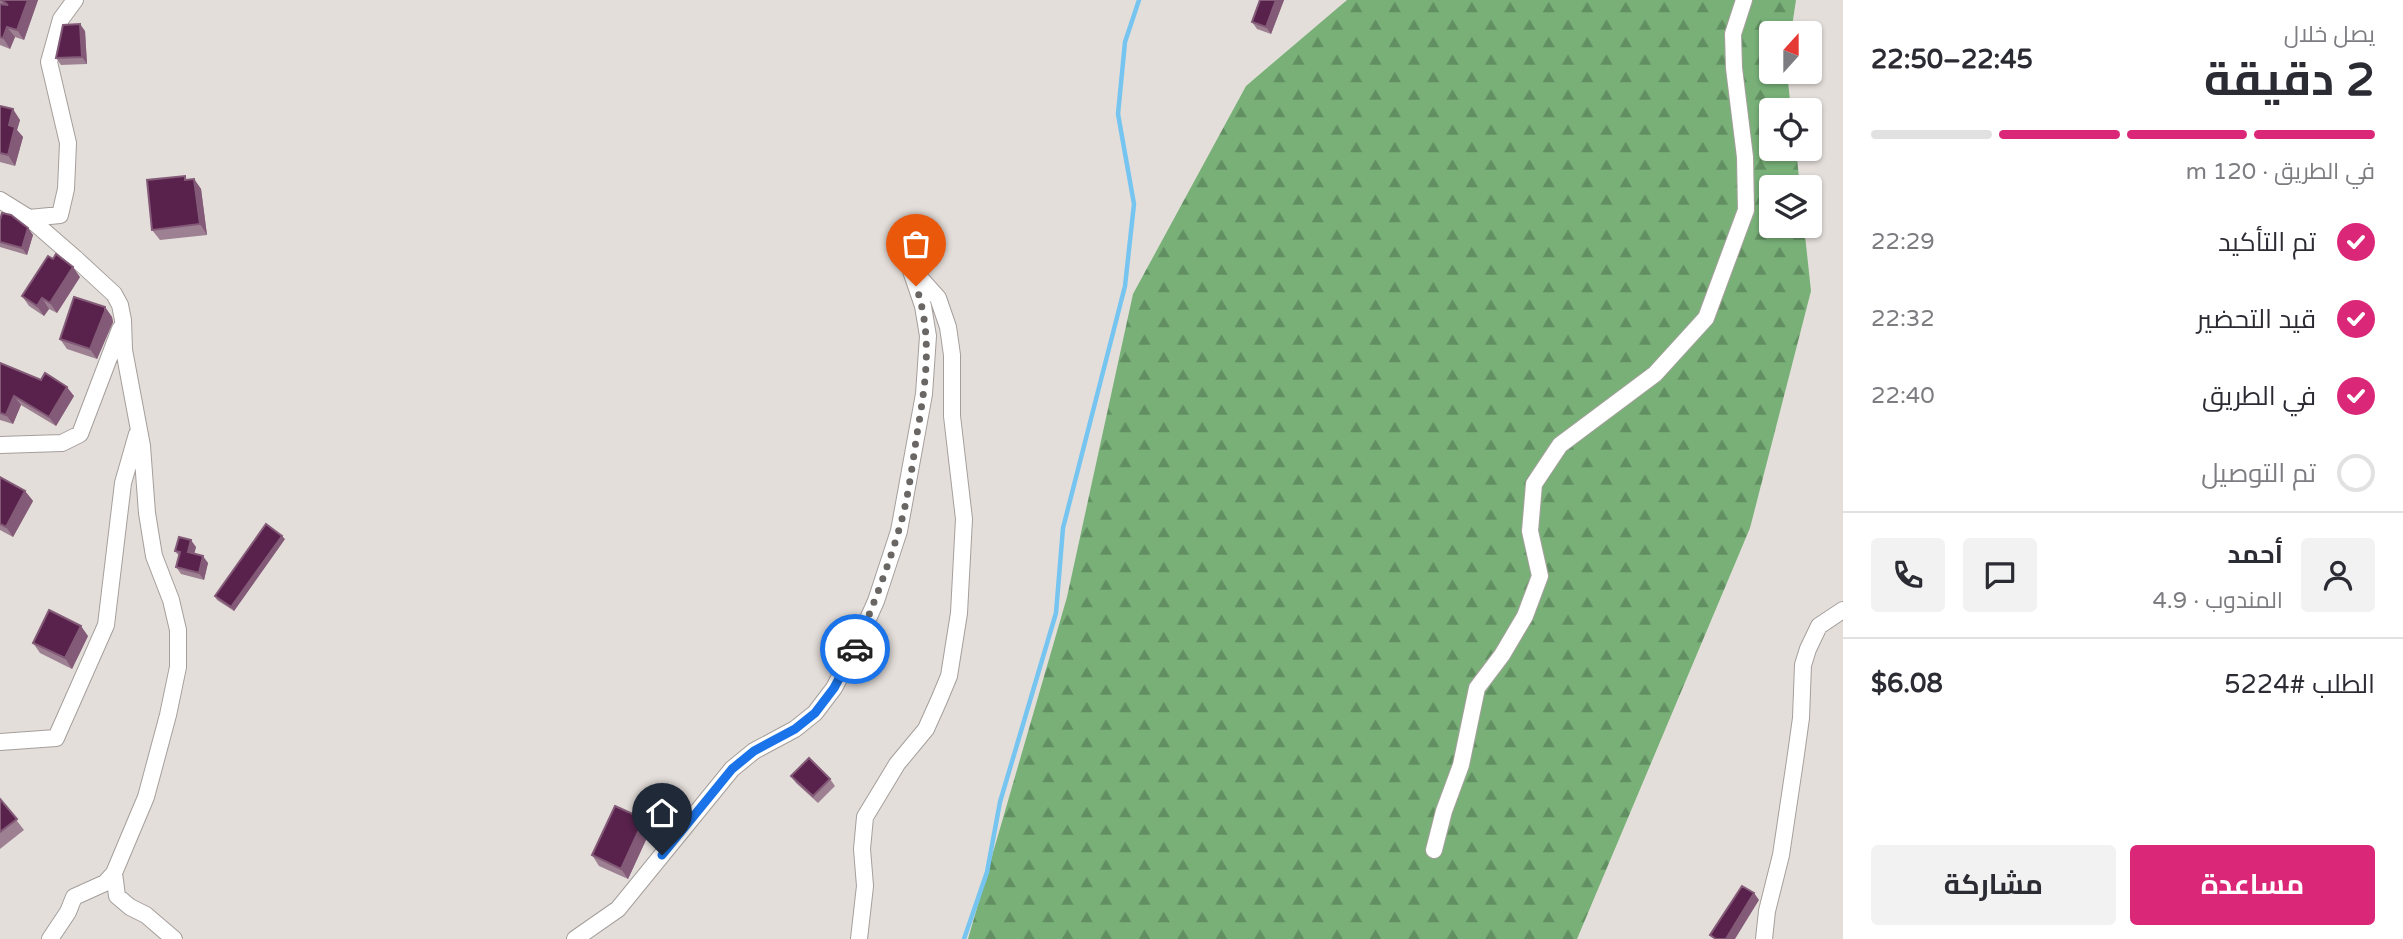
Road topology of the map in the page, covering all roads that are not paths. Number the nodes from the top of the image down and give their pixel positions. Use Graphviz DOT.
graph roads {
  1 [pos="75,0"];
  2 [pos="1744,0"];
  3 [pos="0,200"];
  4 [pos="29,218"];
  5 [pos="123,320"];
  6 [pos="139,429"];
  7 [pos="0,445"];
  8 [pos="1843,610"];
  9 [pos="0,742"];
  10 [pos="1434,850"];
  11 [pos="114,873"];
  12 [pos="50,939"];
  13 [pos="174,939"];
  14 [pos="575,939"];
  15 [pos="859,939"];
  16 [pos="1764,939"];
  1 -- 4 [label="street"];
  2 -- 10 [label="street"];
  3 -- 4 [label="street"];
  4 -- 5 [label="street"];
  5 -- 6 [label="street"];
  5 -- 7 [label="street"];
  6 -- 9 [label="street"];
  6 -- 11 [label="street"];
  8 -- 16 [label="street"];
  11 -- 12 [label="street"];
  11 -- 13 [label="street"];
  14 -- 15 [label="street"];
}
